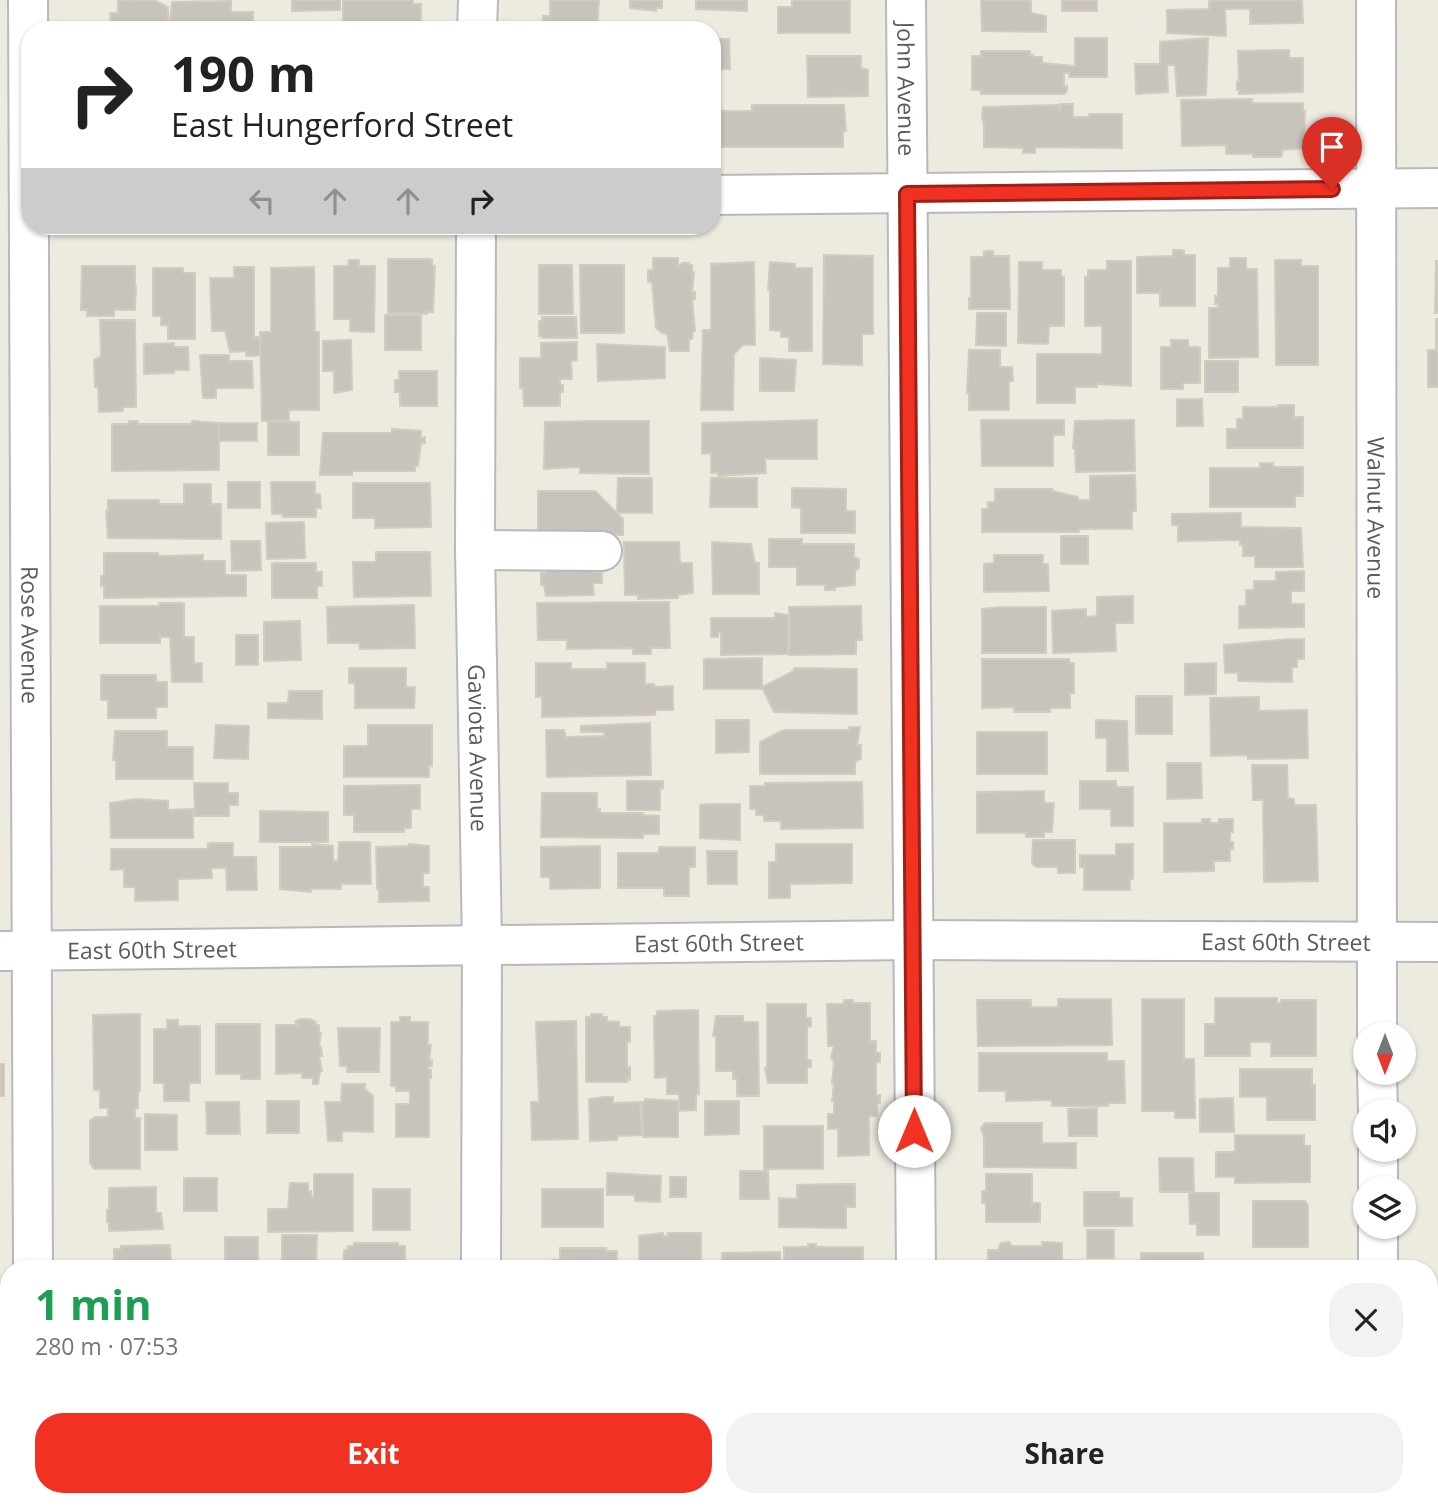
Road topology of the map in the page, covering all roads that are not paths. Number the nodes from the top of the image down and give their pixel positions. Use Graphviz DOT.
graph roads {
  1 [pos="29,0"];
  2 [pos="478,0"];
  3 [pos="906,0"];
  4 [pos="1376,0"];
  5 [pos="29,21"];
  6 [pos="477,21"];
  7 [pos="1376,188"];
  8 [pos="1438,188"];
  9 [pos="21,194"];
  10 [pos="721,194"];
  11 [pos="907,194"];
  12 [pos="0,195"];
  13 [pos="28,235"];
  14 [pos="476,235"];
  15 [pos="475,550"];
  16 [pos="602,551"];
  17 [pos="913,940"];
  18 [pos="1438,942"];
  19 [pos="1377,943"];
  20 [pos="482,944"];
  21 [pos="16,951"];
  22 [pos="1377,1022"];
  23 [pos="1378,1239"];
  24 [pos="33,1260"];
  25 [pos="481,1260"];
  26 [pos="916,1260"];
  27 [pos="1378,1260"];
  1 -- 5 [label="street, Rose Avenue"];
  2 -- 6 [label="street"];
  3 -- 11 [label="street, John Avenue"];
  4 -- 7 [label="street, Walnut Avenue"];
  7 -- 8 [label="street"];
  7 -- 11 [label="street"];
  7 -- 19 [label="street, Walnut Avenue"];
  9 -- 12 [label="street"];
  10 -- 11 [label="street"];
  11 -- 17 [label="street, John Avenue"];
  13 -- 21 [label="street, Rose Avenue"];
  14 -- 15 [label="street, Gaviota Avenue"];
  15 -- 16 [label="street"];
  15 -- 20 [label="street, Gaviota Avenue"];
  17 -- 19 [label="street, East 60th Street"];
  17 -- 20 [label="street, East 60th Street"];
  17 -- 26 [label="street, John Avenue"];
  18 -- 19 [label="street, East 60th Street"];
  19 -- 22 [label="street, Walnut Avenue"];
  20 -- 21 [label="street, East 60th Street"];
  20 -- 25 [label="street, Gaviota Avenue"];
  21 -- 24 [label="street, Rose Avenue"];
  23 -- 27 [label="street"];
}
